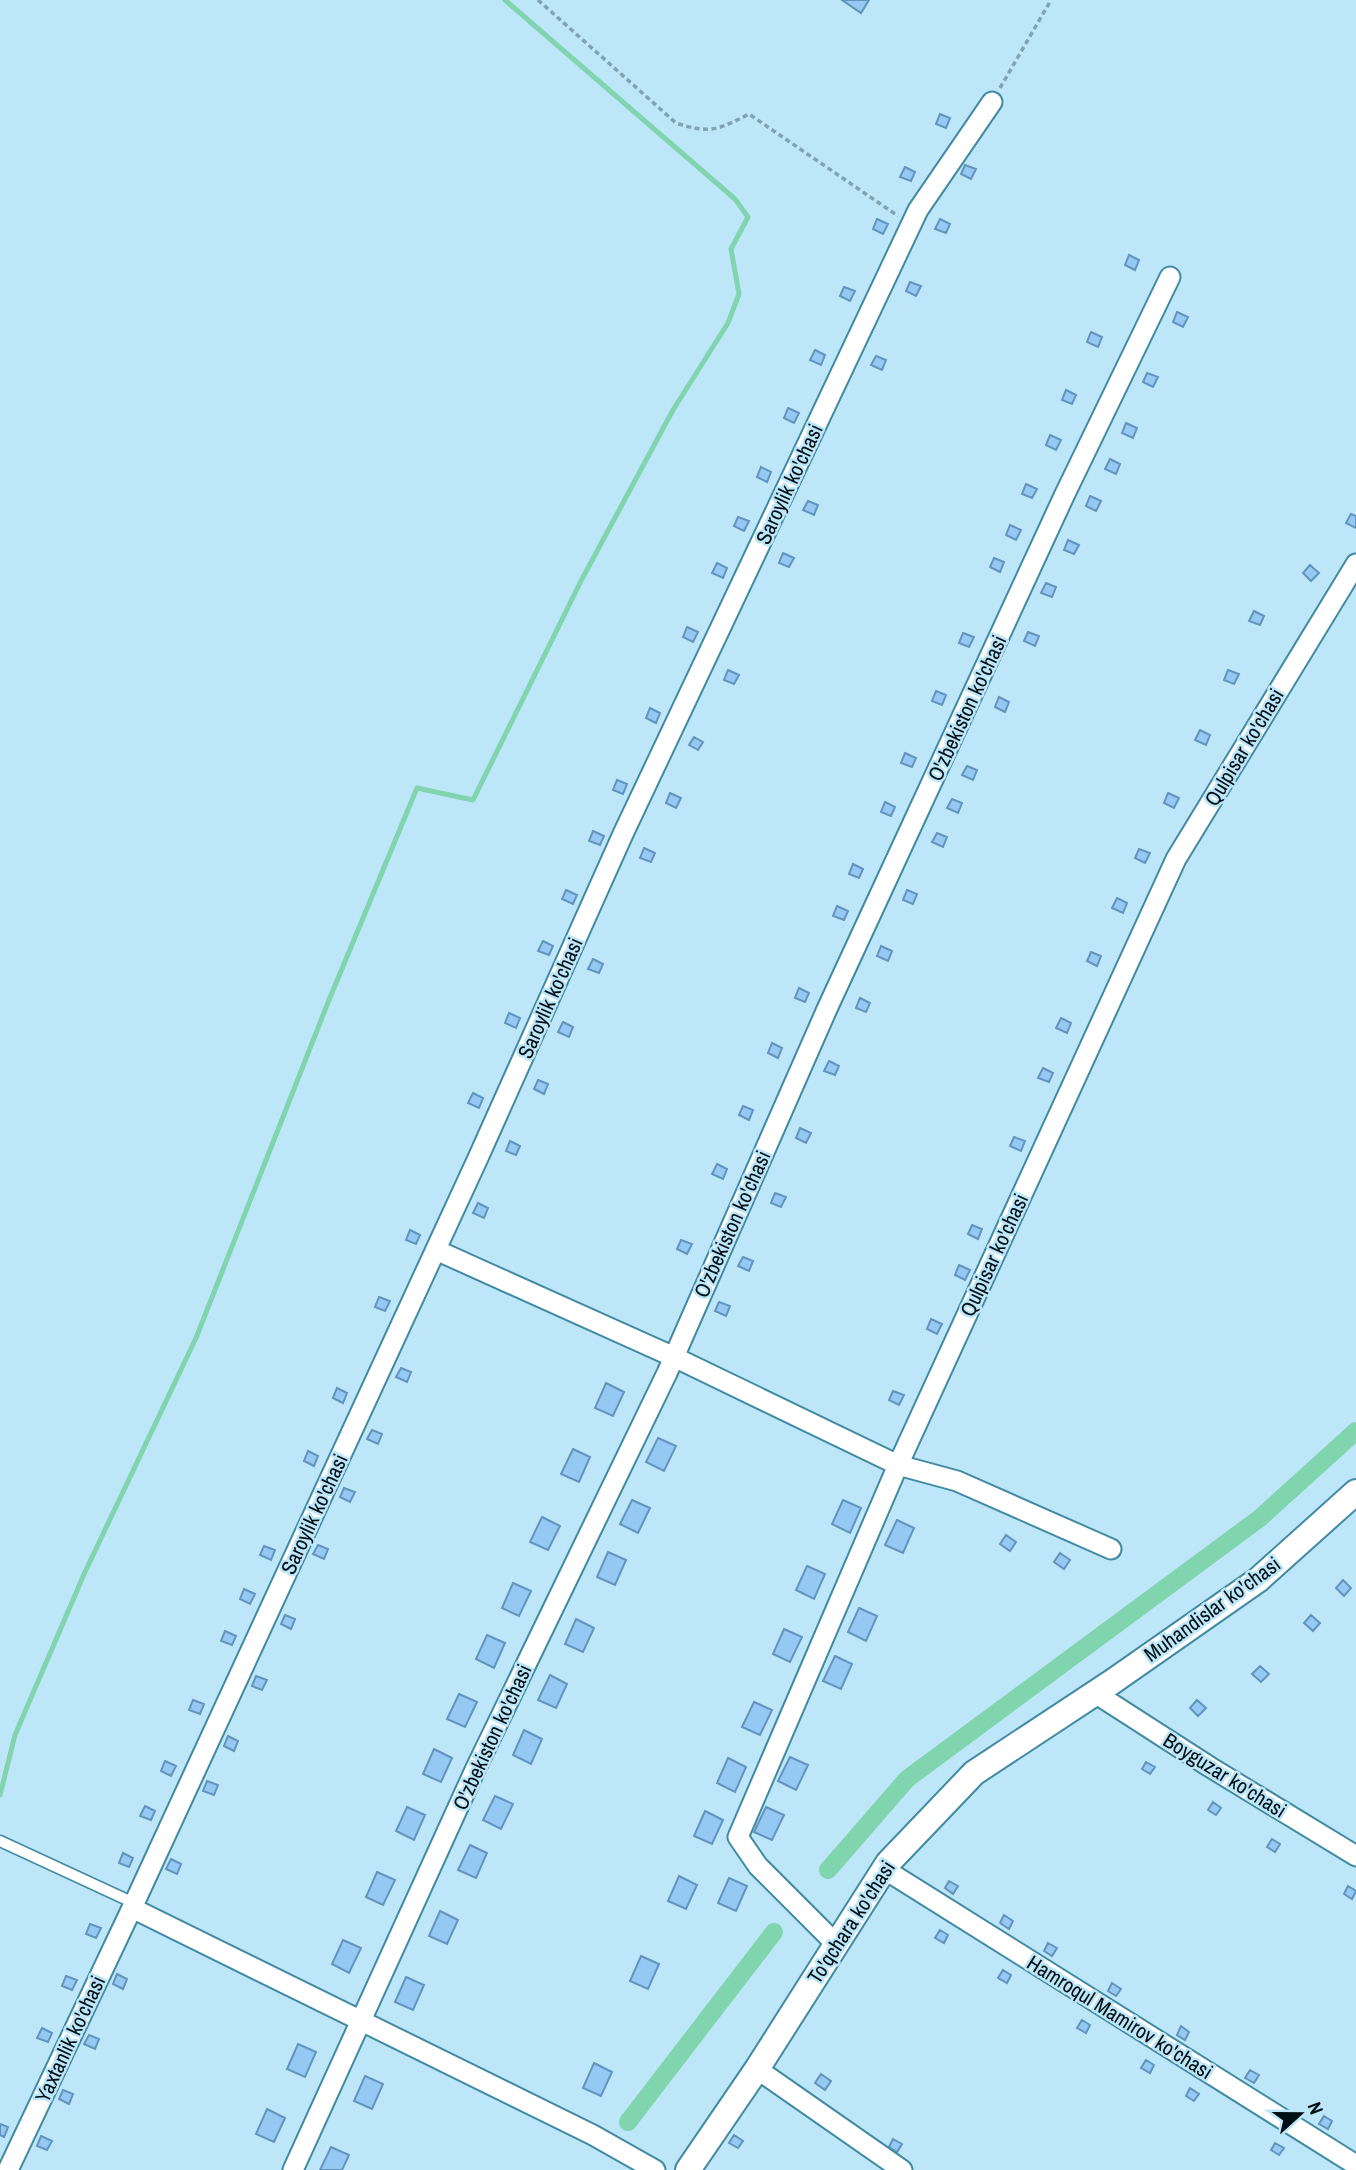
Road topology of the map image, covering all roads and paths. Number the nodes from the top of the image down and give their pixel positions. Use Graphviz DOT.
graph roads {
  1 [pos="537,0"];
  2 [pos="1051,0"];
  3 [pos="992,102"];
  4 [pos="912,225"];
  5 [pos="1170,277"];
  6 [pos="1356,564"];
  7 [pos="436,1250"];
  8 [pos="674,1357"];
  9 [pos="898,1465"];
  10 [pos="1356,1492"];
  11 [pos="1111,1549"];
  12 [pos="1095,1693"];
  13 [pos="0,1841"];
  14 [pos="1356,1856"];
  15 [pos="884,1869"];
  16 [pos="133,1905"];
  17 [pos="836,1944"];
  18 [pos="361,2022"];
  19 [pos="757,2069"];
  20 [pos="1356,2165"];
  21 [pos="8,2170"];
  22 [pos="293,2170"];
  23 [pos="655,2170"];
  24 [pos="688,2170"];
  25 [pos="902,2170"];
  1 -- 4 [label="path"];
  2 -- 3 [label="path"];
  3 -- 4 [label="street, Saroylik ko'chasi"];
  4 -- 7 [label="street, Saroylik ko'chasi"];
  5 -- 8 [label="street, O'zbekiston ko'chasi"];
  6 -- 9 [label="street, Qulpisar ko'chasi"];
  7 -- 8 [label="street"];
  7 -- 16 [label="street, Saroylik ko'chasi"];
  8 -- 9 [label="street"];
  8 -- 18 [label="street, O'zbekiston ko'chasi"];
  9 -- 11 [label="street"];
  9 -- 17 [label="street, Qulpisar ko'chasi"];
  10 -- 12 [label="street, Muhandislar ko'chasi"];
  12 -- 14 [label="street, Boyguzar ko'chasi"];
  12 -- 15 [label="street, To'qchara ko'chasi"];
  13 -- 16 [label="lane"];
  15 -- 17 [label="street, To'qchara ko'chasi"];
  15 -- 20 [label="street, Hamroqul Mamirov ko'chasi"];
  16 -- 18 [label="street"];
  16 -- 21 [label="street, Yaxtanlik ko'chasi"];
  17 -- 19 [label="street, To'qchara ko'chasi"];
  18 -- 22 [label="street, O'zbekiston ko'chasi"];
  18 -- 23 [label="street"];
  19 -- 24 [label="street, To'qchara ko'chasi"];
  19 -- 25 [label="street"];
}
